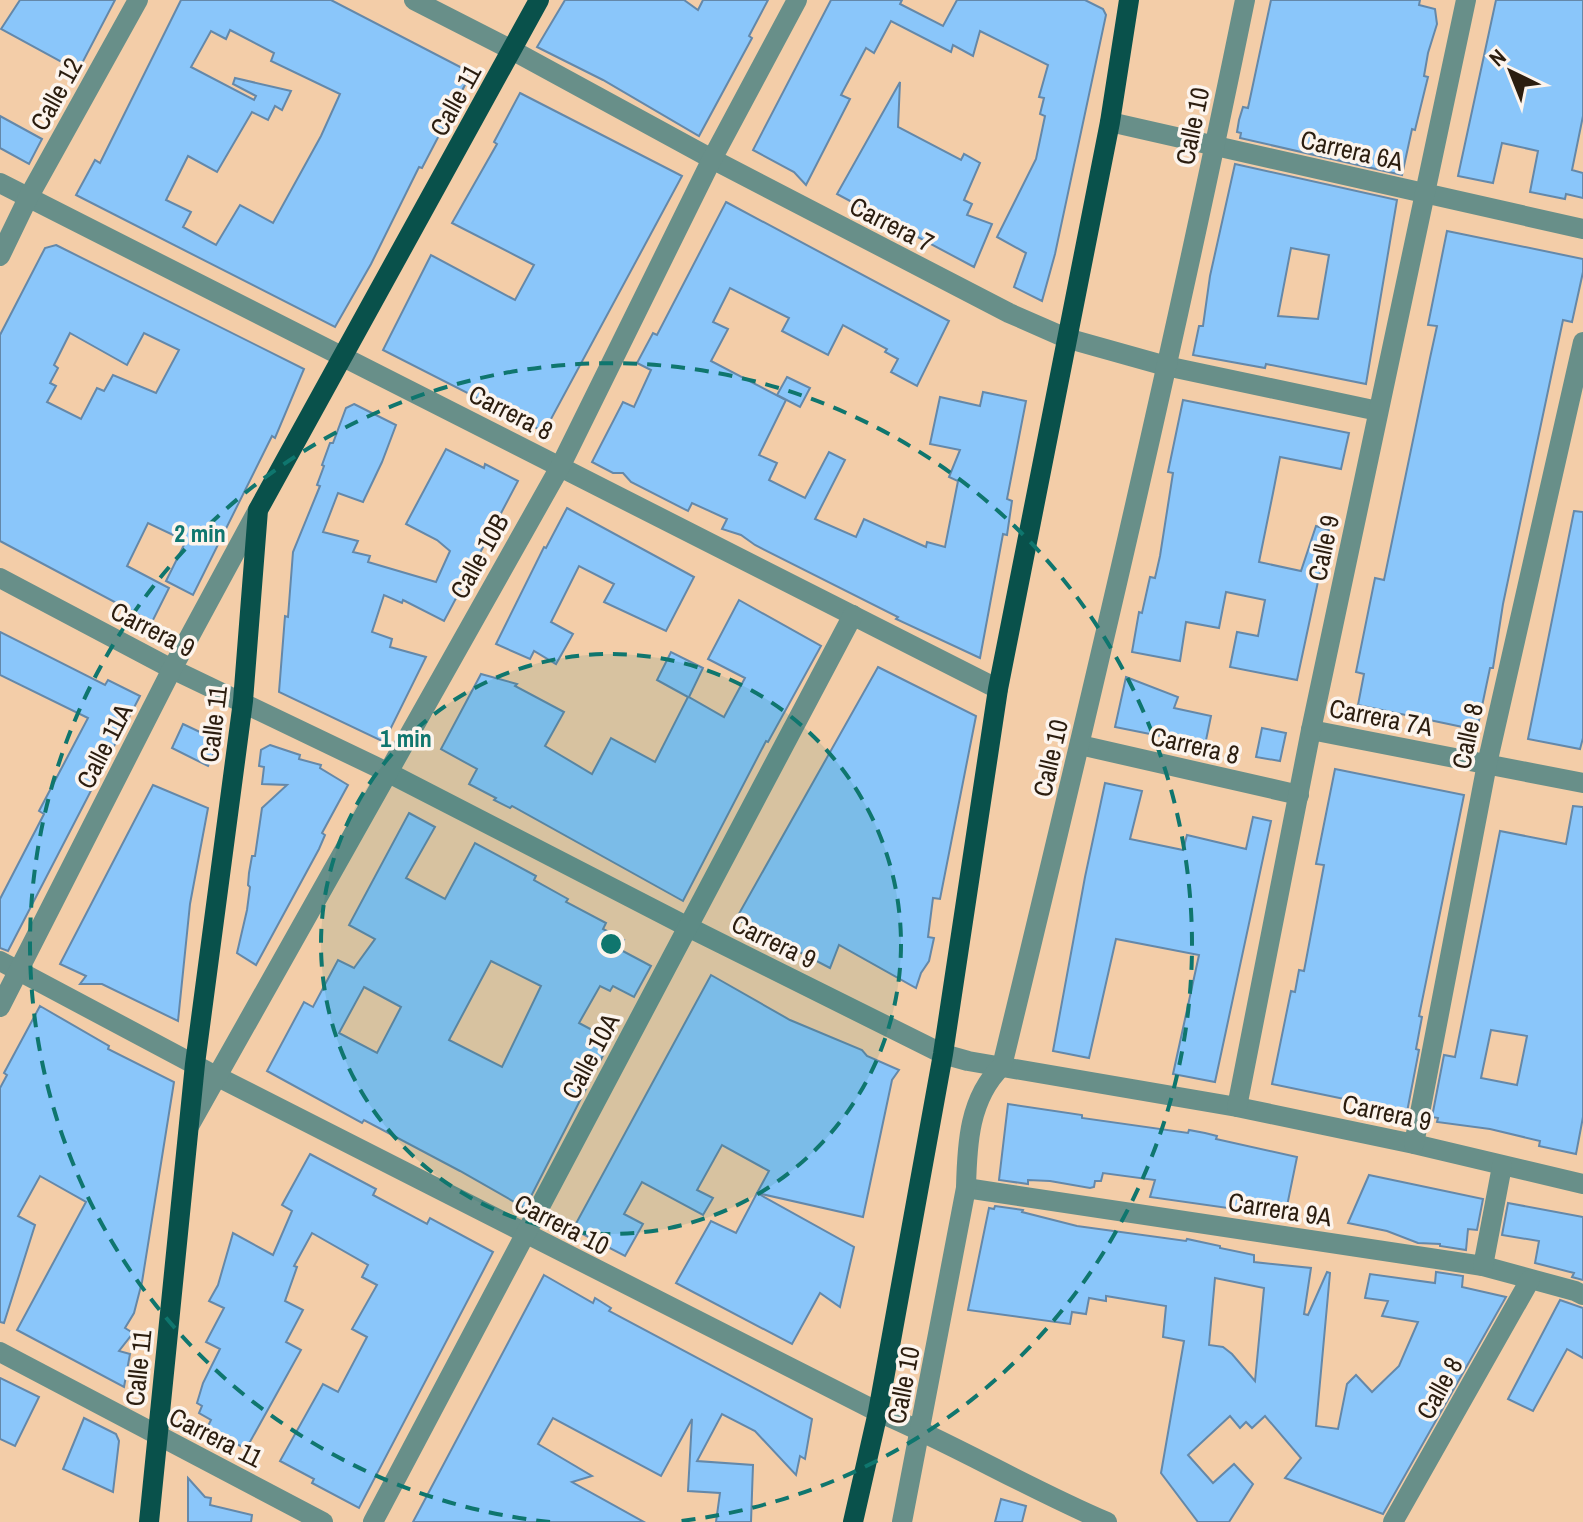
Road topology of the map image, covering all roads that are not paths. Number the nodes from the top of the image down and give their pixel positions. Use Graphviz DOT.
graph roads {
  1 [pos="138,0"];
  2 [pos="414,0"];
  3 [pos="539,0"];
  4 [pos="797,0"];
  5 [pos="1129,0"];
  6 [pos="1245,0"];
  7 [pos="1466,0"];
  8 [pos="512,50"];
  9 [pos="1110,122"];
  10 [pos="1215,146"];
  11 [pos="712,159"];
  12 [pos="0,183"];
  13 [pos="1424,193"];
  14 [pos="28,198"];
  15 [pos="1583,229"];
  16 [pos="0,256"];
  17 [pos="1066,338"];
  18 [pos="1583,342"];
  19 [pos="343,356"];
  20 [pos="1166,366"];
  21 [pos="1378,411"];
  22 [pos="560,467"];
  23 [pos="258,510"];
  24 [pos="0,578"];
  25 [pos="853,615"];
  26 [pos="172,669"];
  27 [pos="998,689"];
  28 [pos="243,701"];
  29 [pos="1311,730"];
  30 [pos="1080,745"];
  31 [pos="1487,764"];
  32 [pos="387,772"];
  33 [pos="1583,783"];
  34 [pos="1299,795"];
  35 [pos="688,927"];
  36 [pos="0,961"];
  37 [pos="19,971"];
  38 [pos="0,1007"];
  39 [pos="943,1054"];
  40 [pos="195,1064"];
  41 [pos="1002,1066"];
  42 [pos="216,1076"];
  43 [pos="1237,1107"];
  44 [pos="188,1128"];
  45 [pos="1414,1144"];
  46 [pos="1502,1166"];
  47 [pos="1583,1184"];
  48 [pos="966,1188"];
  49 [pos="524,1234"];
  50 [pos="1483,1266"];
  51 [pos="1530,1280"];
  52 [pos="1583,1295"];
  53 [pos="0,1352"];
  54 [pos="878,1412"];
  55 [pos="921,1431"];
  56 [pos="157,1436"];
  57 [pos="1066,1514"];
  58 [pos="149,1522"];
  59 [pos="323,1522"];
  60 [pos="373,1522"];
  61 [pos="853,1522"];
  62 [pos="902,1522"];
  63 [pos="1107,1522"];
  64 [pos="1393,1522"];
  1 -- 14 [label="street, Calle 12"];
  2 -- 8 [label="street, Carrera 7"];
  3 -- 8 [label="main road, Calle 11"];
  4 -- 11 [label="street, Calle 10B"];
  5 -- 9 [label="main road, Calle 10"];
  6 -- 10 [label="street, Calle 10"];
  7 -- 13 [label="street, Calle 9"];
  8 -- 11 [label="street, Carrera 7"];
  8 -- 19 [label="main road, Calle 11"];
  9 -- 10 [label="street, Carrera 6A"];
  9 -- 17 [label="main road, Calle 10"];
  10 -- 13 [label="street, Carrera 6A"];
  10 -- 20 [label="street, Calle 10"];
  11 -- 17 [label="street, Carrera 7"];
  11 -- 22 [label="street, Calle 10B"];
  12 -- 14 [label="street, Carrera 8"];
  13 -- 15 [label="street, Carrera 6A"];
  13 -- 21 [label="street, Calle 9"];
  14 -- 16 [label="street, Calle 12"];
  14 -- 19 [label="street, Carrera 8"];
  17 -- 20 [label="street, Carrera 7"];
  17 -- 27 [label="main road, Calle 10"];
  18 -- 31 [label="street, Calle 8"];
  19 -- 22 [label="street, Carrera 8"];
  19 -- 23 [label="main road, Calle 11"];
  20 -- 21 [label="street, Carrera 7"];
  20 -- 30 [label="street, Calle 10"];
  21 -- 29 [label="street, Calle 9"];
  22 -- 25 [label="street, Carrera 8"];
  22 -- 32 [label="street, Calle 10B"];
  23 -- 26 [label="street, Calle 11A"];
  23 -- 28 [label="main road, Calle 11"];
  24 -- 26 [label="street, Carrera 9"];
  25 -- 27 [label="street, Carrera 8"];
  25 -- 35 [label="street, Calle 10A"];
  26 -- 28 [label="street, Carrera 9"];
  26 -- 37 [label="street, Calle 11A"];
  27 -- 39 [label="main road, Calle 10"];
  28 -- 32 [label="street, Carrera 9"];
  28 -- 40 [label="main road, Calle 11"];
  29 -- 31 [label="street, Carrera 7A"];
  29 -- 34 [label="street, Calle 9"];
  30 -- 34 [label="street, Carrera 8"];
  30 -- 41 [label="street, Calle 10"];
  31 -- 33 [label="street, Carrera 7A"];
  31 -- 45 [label="street, Calle 8"];
  32 -- 35 [label="street, Carrera 9"];
  32 -- 42 [label="street, Calle 10B"];
  34 -- 43 [label="street, Calle 9"];
  35 -- 39 [label="street, Carrera 9"];
  35 -- 49 [label="street, Calle 10A"];
  36 -- 37 [label="street, Carrera 10"];
  37 -- 38 [label="street, Calle 11A"];
  37 -- 40 [label="street, Carrera 10"];
  39 -- 41 [label="street, Carrera 9"];
  39 -- 54 [label="main road, Calle 10"];
  40 -- 42 [label="street, Carrera 10"];
  40 -- 44 [label="main road, Calle 11"];
  41 -- 43 [label="street, Carrera 9"];
  41 -- 48 [label="street, Calle 10"];
  42 -- 44 [label="street, Calle 10B"];
  42 -- 49 [label="street, Carrera 10"];
  43 -- 45 [label="street, Carrera 9"];
  44 -- 56 [label="main road, Calle 11"];
  45 -- 46 [label="street, Carrera 9"];
  46 -- 47 [label="street, Carrera 9"];
  46 -- 50 [label="street"];
  48 -- 50 [label="street, Carrera 9A"];
  48 -- 55 [label="street, Calle 10"];
  49 -- 54 [label="street, Carrera 10"];
  49 -- 60 [label="street, Calle 10A"];
  50 -- 51 [label="street, Carrera 9A"];
  51 -- 52 [label="street, Carrera 9A"];
  51 -- 64 [label="street, Calle 8"];
  53 -- 56 [label="street, Carrera 11"];
  54 -- 55 [label="street, Carrera 10"];
  54 -- 61 [label="main road, Calle 10"];
  55 -- 57 [label="street, Carrera 10"];
  55 -- 62 [label="street, Calle 10"];
  56 -- 58 [label="main road, Calle 11"];
  56 -- 59 [label="street, Carrera 11"];
  57 -- 63 [label="street, Carrera 10"];
}
